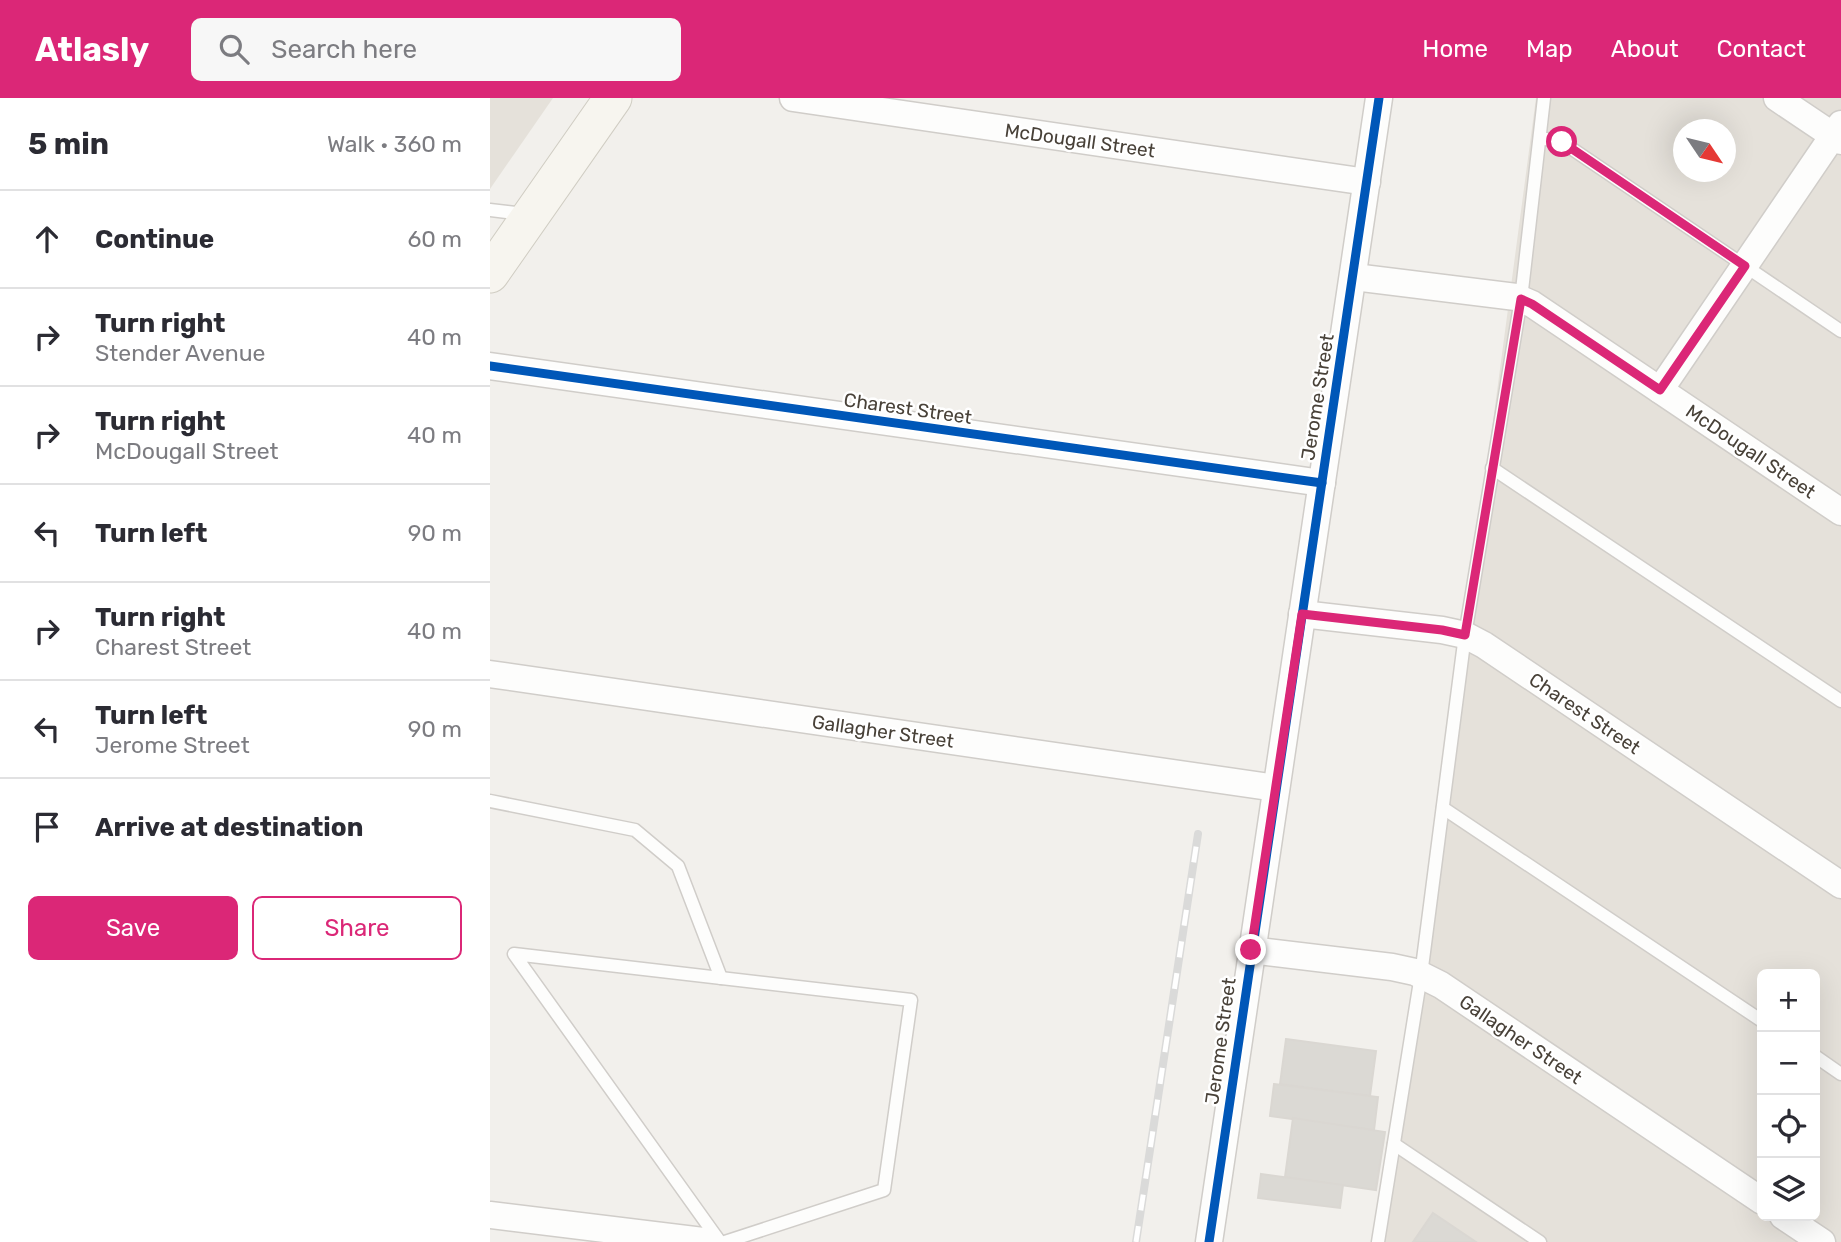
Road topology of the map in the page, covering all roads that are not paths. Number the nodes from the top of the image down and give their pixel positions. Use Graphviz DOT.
graph roads {
  1 [pos="613,98"];
  2 [pos="793,98"];
  3 [pos="1379,98"];
  4 [pos="1544,98"];
  5 [pos="1777,98"];
  6 [pos="1838,134"];
  7 [pos="1540,138"];
  8 [pos="1367,182"];
  9 [pos="490,210"];
  10 [pos="531,215"];
  11 [pos="1745,266"];
  12 [pos="490,274"];
  13 [pos="1354,277"];
  14 [pos="1521,299"];
  15 [pos="1841,331"];
  16 [pos="490,366"];
  17 [pos="1660,390"];
  18 [pos="1492,468"];
  19 [pos="1322,483"];
  20 [pos="1841,512"];
  21 [pos="1302,614"];
  22 [pos="1465,635"];
  23 [pos="490,674"];
  24 [pos="1841,701"];
  25 [pos="1276,788"];
  26 [pos="490,801"];
  27 [pos="1443,808"];
  28 [pos="1841,885"];
  29 [pos="1251,950"];
  30 [pos="1421,975"];
  31 [pos="721,978"];
  32 [pos="1757,1018"];
  33 [pos="1820,1059"];
  34 [pos="1841,1074"];
  35 [pos="1394,1144"];
  36 [pos="1757,1199"];
  37 [pos="490,1214"];
  38 [pos="1790,1221"];
  39 [pos="710,1242"];
  40 [pos="722,1242"];
  41 [pos="1209,1242"];
  42 [pos="1378,1242"];
  43 [pos="1540,1242"];
  44 [pos="1822,1242"];
  1 -- 10 [label="main road"];
  2 -- 8 [label="street, McDougall Street"];
  3 -- 8 [label="street, Jerome Street"];
  4 -- 7 [label="lane"];
  5 -- 6 [label="street"];
  6 -- 11 [label="street"];
  7 -- 11 [label="lane"];
  7 -- 14 [label="lane"];
  8 -- 13 [label="street, Jerome Street"];
  9 -- 10 [label="lane"];
  10 -- 12 [label="main road"];
  11 -- 15 [label="lane"];
  11 -- 17 [label="street"];
  13 -- 14 [label="street, McDougall Street"];
  13 -- 19 [label="street, Jerome Street"];
  14 -- 17 [label="street, McDougall Street"];
  14 -- 18 [label="lane"];
  16 -- 19 [label="street, Charest Street"];
  17 -- 20 [label="street, McDougall Street"];
  18 -- 22 [label="lane"];
  18 -- 24 [label="lane"];
  19 -- 21 [label="street, Jerome Street"];
  21 -- 22 [label="street, Charest Street"];
  21 -- 25 [label="street, Jerome Street"];
  22 -- 27 [label="lane"];
  22 -- 28 [label="street, Charest Street"];
  23 -- 25 [label="street, Gallagher Street"];
  25 -- 29 [label="street, Jerome Street"];
  26 -- 31 [label="lane"];
  27 -- 30 [label="lane"];
  27 -- 32 [label="lane"];
  29 -- 30 [label="street, Gallagher Street"];
  29 -- 41 [label="street, Jerome Street"];
  30 -- 35 [label="lane"];
  30 -- 36 [label="street, Gallagher Street"];
  31 -- 40 [label="lane"];
  31 -- 40 [label="lane"];
  33 -- 34 [label="lane"];
  35 -- 42 [label="lane"];
  35 -- 43 [label="lane"];
  37 -- 39 [label="street"];
  38 -- 44 [label="street"];
}
